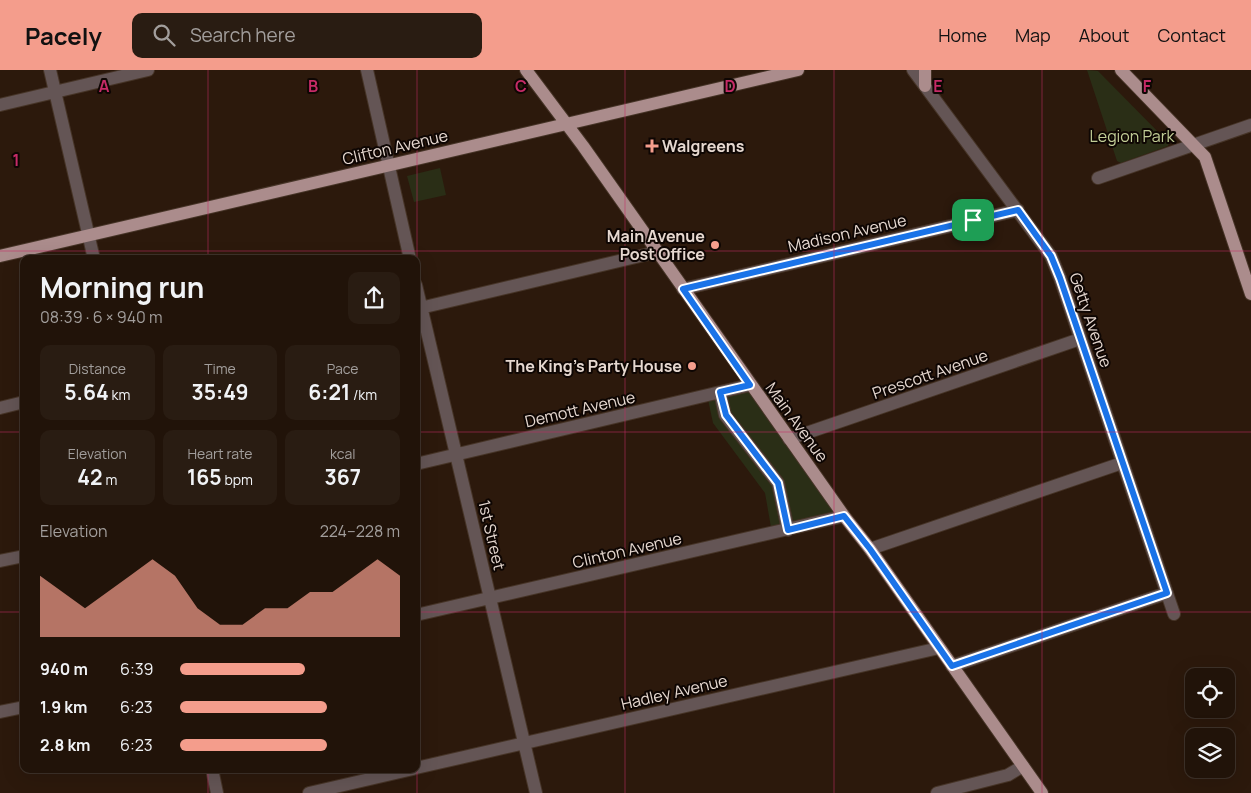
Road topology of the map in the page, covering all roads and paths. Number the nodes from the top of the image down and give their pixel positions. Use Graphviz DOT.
graph roads {
  1 [pos="50,70"];
  2 [pos="148,70"];
  3 [pos="367,70"];
  4 [pos="526,70"];
  5 [pos="798,70"];
  6 [pos="913,70"];
  7 [pos="925,70"];
  8 [pos="1121,70"];
  9 [pos="925,86"];
  10 [pos="55,92"];
  11 [pos="0,105"];
  12 [pos="567,124"];
  13 [pos="1251,126"];
  14 [pos="1194,145"];
  15 [pos="389,165"];
  16 [pos="1098,178"];
  17 [pos="1018,210"];
  18 [pos="88,235"];
  19 [pos="657,252"];
  20 [pos="93,255"];
  21 [pos="409,255"];
  22 [pos="0,256"];
  23 [pos="1249,279"];
  24 [pos="683,289"];
  25 [pos="1251,294"];
  26 [pos="420,309"];
  27 [pos="420,313"];
  28 [pos="1080,339"];
  29 [pos="750,385"];
  30 [pos="720,392"];
  31 [pos="20,403"];
  32 [pos="0,408"];
  33 [pos="790,439"];
  34 [pos="456,454"];
  35 [pos="420,463"];
  36 [pos="1122,463"];
  37 [pos="844,516"];
  38 [pos="788,530"];
  39 [pos="870,549"];
  40 [pos="20,557"];
  41 [pos="0,561"];
  42 [pos="1167,593"];
  43 [pos="490,598"];
  44 [pos="420,614"];
  45 [pos="1174,614"];
  46 [pos="940,648"];
  47 [pos="952,666"];
  48 [pos="20,707"];
  49 [pos="0,712"];
  50 [pos="524,743"];
  51 [pos="1023,766"];
  52 [pos="420,767"];
  53 [pos="213,773"];
  54 [pos="394,773"];
  55 [pos="218,793"];
  56 [pos="309,793"];
  57 [pos="536,793"];
  58 [pos="937,793"];
  59 [pos="1042,793"];
  1 -- 10 [label="street"];
  2 -- 10 [label="street"];
  3 -- 15 [label="street"];
  4 -- 12 [label="main road, Main Avenue"];
  5 -- 12 [label="main road, Clifton Avenue"];
  6 -- 9 [label="street, Getty Avenue"];
  7 -- 9 [label="main road"];
  8 -- 14 [label="main road"];
  9 -- 17 [label="street, Getty Avenue"];
  10 -- 11 [label="street"];
  10 -- 18 [label="street"];
  12 -- 15 [label="main road, Clifton Avenue"];
  12 -- 19 [label="main road, Main Avenue"];
  13 -- 14 [label="street"];
  14 -- 16 [label="street"];
  14 -- 23 [label="main road"];
  15 -- 18 [label="main road, Clifton Avenue"];
  15 -- 21 [label="street"];
  17 -- 24 [label="street, Madison Avenue"];
  17 -- 28 [label="street, Getty Avenue"];
  18 -- 20 [label="street"];
  18 -- 22 [label="main road, Clifton Avenue"];
  19 -- 24 [label="main road, Main Avenue"];
  19 -- 26 [label="street"];
  23 -- 25 [label="main road"];
  24 -- 29 [label="main road, Main Avenue"];
  27 -- 34 [label="street, 1st Street"];
  28 -- 33 [label="street, Prescott Avenue"];
  28 -- 36 [label="street, Getty Avenue"];
  29 -- 30 [label="street, Demott Avenue"];
  29 -- 33 [label="main road, Main Avenue"];
  30 -- 34 [label="street, Demott Avenue"];
  30 -- 38 [label="street"];
  31 -- 32 [label="street"];
  33 -- 37 [label="main road, Main Avenue"];
  34 -- 35 [label="street, Demott Avenue"];
  34 -- 43 [label="street, 1st Street"];
  36 -- 39 [label="street"];
  36 -- 42 [label="street, Getty Avenue"];
  37 -- 38 [label="street, Clinton Avenue"];
  37 -- 39 [label="main road, Main Avenue"];
  38 -- 43 [label="street, Clinton Avenue"];
  39 -- 46 [label="main road, Main Avenue"];
  40 -- 41 [label="street"];
  42 -- 45 [label="street, Getty Avenue"];
  42 -- 47 [label="street"];
  43 -- 44 [label="street, Clinton Avenue"];
  43 -- 50 [label="street, 1st Street"];
  46 -- 47 [label="main road, Main Avenue"];
  46 -- 50 [label="street, Hadley Avenue"];
  47 -- 51 [label="main road, Main Avenue"];
  48 -- 49 [label="street"];
  50 -- 52 [label="street, Hadley Avenue"];
  50 -- 57 [label="street, 1st Street"];
  51 -- 58 [label="street"];
  51 -- 59 [label="main road, Main Avenue"];
  53 -- 55 [label="street"];
  54 -- 56 [label="street, Hadley Avenue"];
}
